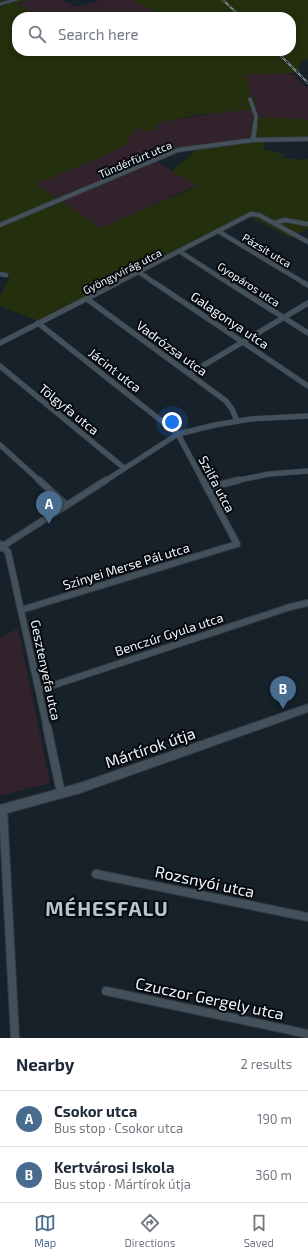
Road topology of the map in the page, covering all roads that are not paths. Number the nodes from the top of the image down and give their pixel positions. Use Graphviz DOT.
graph roads {
  1 [pos="16,0"];
  2 [pos="0,4"];
  3 [pos="250,99"];
  4 [pos="308,139"];
  5 [pos="253,140"];
  6 [pos="274,223"];
  7 [pos="308,224"];
  8 [pos="0,226"];
  9 [pos="218,231"];
  10 [pos="308,242"];
  11 [pos="179,251"];
  12 [pos="139,272"];
  13 [pos="0,274"];
  14 [pos="6,275"];
  15 [pos="308,285"];
  16 [pos="87,299"];
  17 [pos="308,303"];
  18 [pos="283,317"];
  19 [pos="38,323"];
  20 [pos="308,333"];
  21 [pos="243,342"];
  22 [pos="0,343"];
  23 [pos="0,366"];
  24 [pos="189,374"];
  25 [pos="308,386"];
  26 [pos="308,416"];
  27 [pos="237,421"];
  28 [pos="178,434"];
  29 [pos="0,445"];
  30 [pos="124,468"];
  31 [pos="308,471"];
  32 [pos="207,488"];
  33 [pos="66,505"];
  34 [pos="238,544"];
  35 [pos="1,546"];
  36 [pos="308,603"];
  37 [pos="21,610"];
  38 [pos="39,690"];
  39 [pos="308,708"];
  40 [pos="61,793"];
  41 [pos="2,810"];
  42 [pos="96,874"];
  43 [pos="308,917"];
  44 [pos="106,991"];
  45 [pos="308,1034"];
  46 [pos="15,1038"];
  1 -- 2 [label="street"];
  3 -- 5 [label="street"];
  4 -- 5 [label="street, Tündérfürt utca"];
  5 -- 8 [label="street, Tündérfürt utca"];
  6 -- 7 [label="street"];
  6 -- 9 [label="street, Gyöngyvirág utca"];
  6 -- 10 [label="street"];
  9 -- 11 [label="street, Gyöngyvirág utca"];
  9 -- 15 [label="street, Pázsit utca"];
  11 -- 12 [label="street, Gyöngyvirág utca"];
  11 -- 18 [label="street, Gyopáros utca"];
  12 -- 16 [label="street, Gyöngyvirág utca"];
  12 -- 21 [label="street, Galagonya utca"];
  13 -- 14 [label="street"];
  16 -- 19 [label="street, Gyöngyvirág utca"];
  16 -- 24 [label="street, Vadrózsa utca"];
  17 -- 18 [label="street"];
  18 -- 20 [label="street, Gyopáros utca"];
  18 -- 21 [label="street"];
  19 -- 22 [label="street, Gyöngyvirág utca"];
  19 -- 28 [label="street, Jácint utca"];
  21 -- 24 [label="street"];
  21 -- 25 [label="street, Galagonya utca"];
  23 -- 30 [label="street, Tölgyfa utca"];
  24 -- 27 [label="street, Vadrózsa utca"];
  26 -- 27 [label="street"];
  27 -- 28 [label="street"];
  28 -- 30 [label="street"];
  28 -- 32 [label="street, Szilfa utca"];
  29 -- 33 [label="street"];
  30 -- 33 [label="street"];
  31 -- 32 [label="street"];
  32 -- 34 [label="street, Szilfa utca"];
  33 -- 35 [label="street"];
  34 -- 37 [label="street, Szinyei Merse Pál utca"];
  35 -- 37 [label="street, Gesztenyefa utca"];
  36 -- 38 [label="street, Benczúr Gyula utca"];
  37 -- 38 [label="street, Gesztenyefa utca"];
  38 -- 40 [label="street, Gesztenyefa utca"];
  39 -- 40 [label="street, Mártírok útja"];
  40 -- 41 [label="street, Mártírok útja"];
  41 -- 46 [label="street"];
  42 -- 43 [label="street, Rozsnyói utca"];
  44 -- 45 [label="street, Czuczor Gergely utca"];
}
